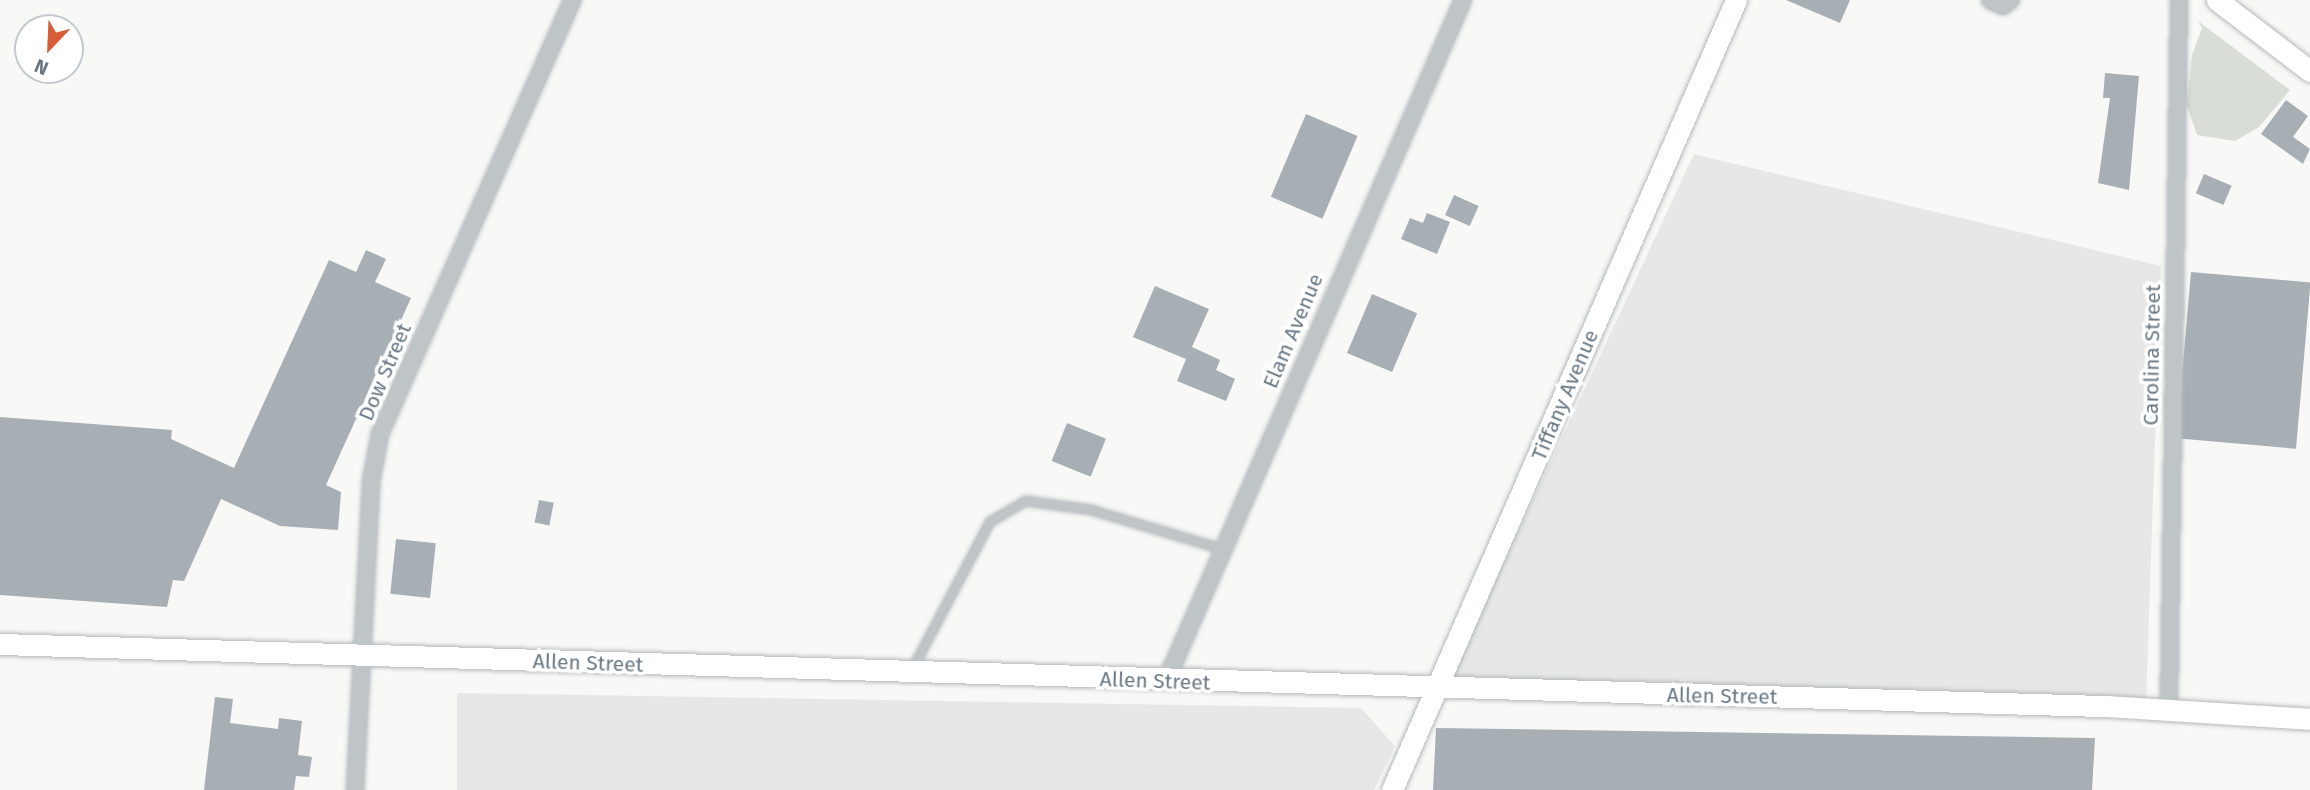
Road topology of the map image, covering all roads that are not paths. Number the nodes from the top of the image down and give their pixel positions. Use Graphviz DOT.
graph roads {
  1 [pos="572,0"];
  2 [pos="1463,0"];
  3 [pos="1736,0"];
  4 [pos="1990,0"];
  5 [pos="2011,0"];
  6 [pos="2179,0"];
  7 [pos="2217,0"];
  8 [pos="2310,71"];
  9 [pos="1222,549"];
  10 [pos="0,644"];
  11 [pos="362,656"];
  12 [pos="910,674"];
  13 [pos="1166,681"];
  14 [pos="1437,689"];
  15 [pos="2169,710"];
  16 [pos="2310,719"];
  17 [pos="355,790"];
  18 [pos="1392,790"];
  1 -- 11 [label="street, Dow Street"];
  2 -- 9 [label="street, Elam Avenue"];
  3 -- 14 [label="street, Tiffany Avenue"];
  4 -- 5 [label="street"];
  6 -- 15 [label="street, Carolina Street"];
  7 -- 8 [label="street"];
  9 -- 12 [label="lane"];
  9 -- 13 [label="street, Elam Avenue"];
  10 -- 11 [label="street, Allen Street"];
  11 -- 12 [label="street, Allen Street"];
  11 -- 17 [label="street, Dow Street"];
  12 -- 13 [label="street, Allen Street"];
  13 -- 14 [label="street, Allen Street"];
  14 -- 15 [label="street, Allen Street"];
  14 -- 18 [label="street, Tiffany Avenue"];
  15 -- 16 [label="street, Allen Street"];
}
